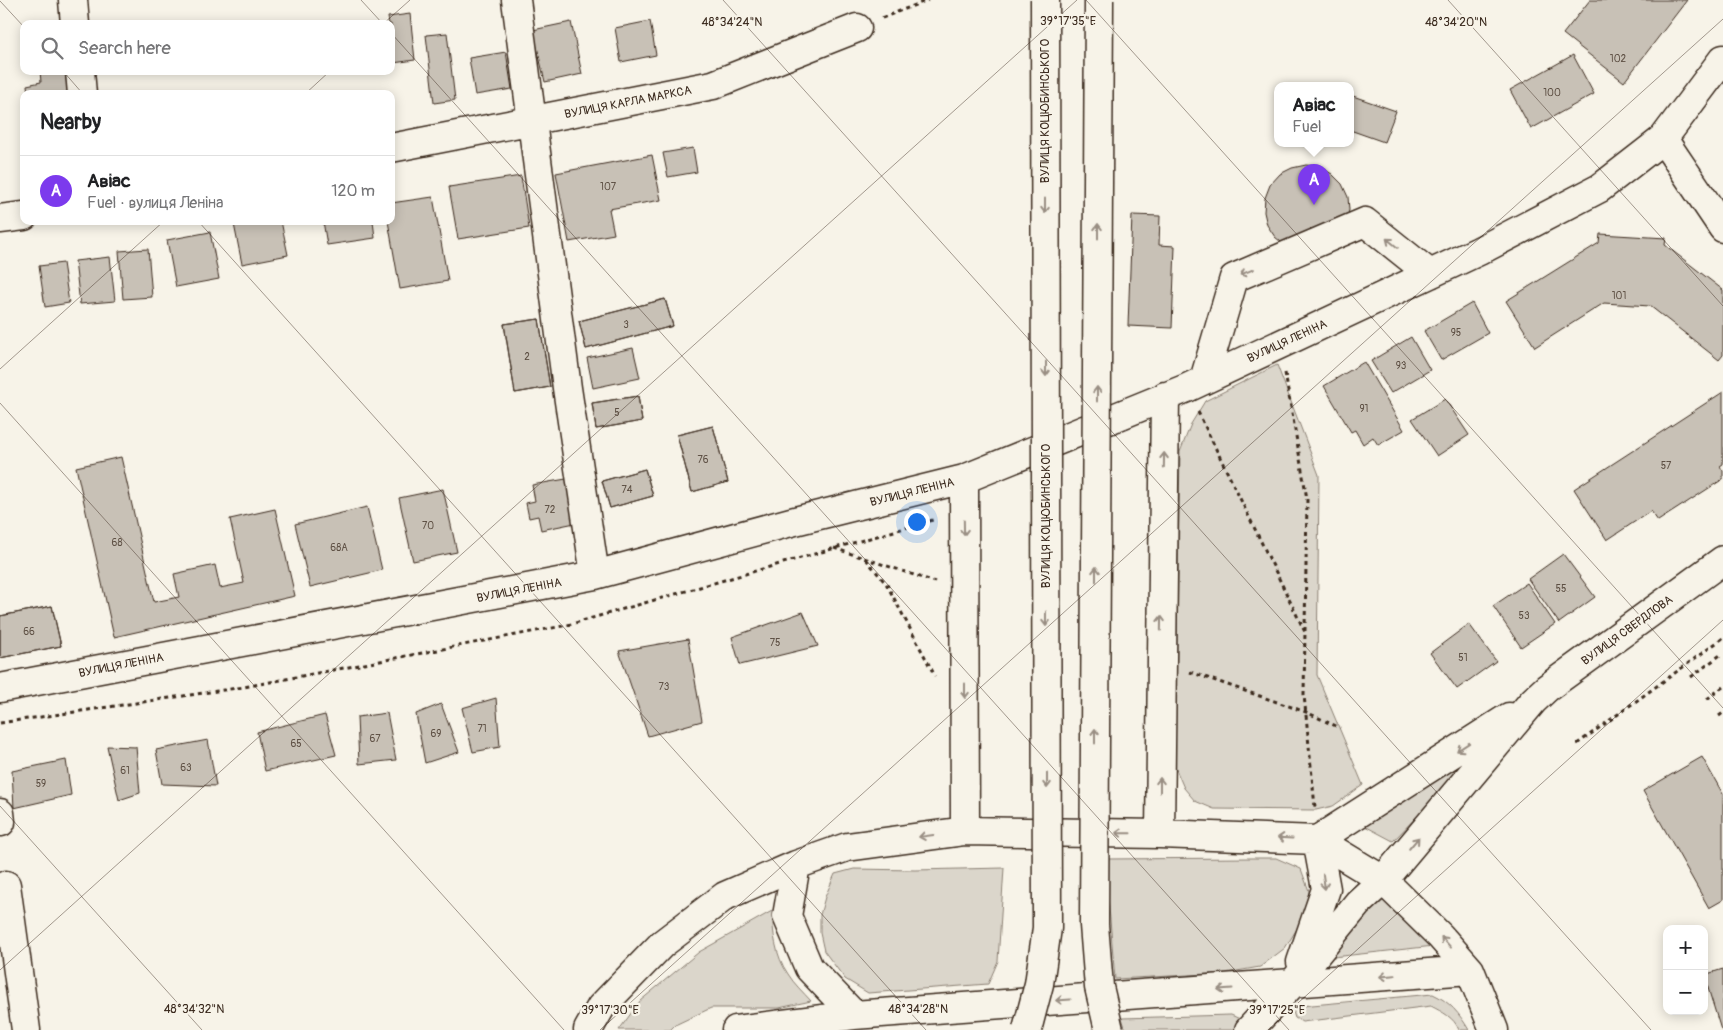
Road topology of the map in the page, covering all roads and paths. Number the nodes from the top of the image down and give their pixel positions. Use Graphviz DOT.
graph roads {
  1 [pos="73,0"];
  2 [pos="516,0"];
  3 [pos="928,0"];
  4 [pos="1045,0"];
  5 [pos="1099,0"];
  6 [pos="75,20"];
  7 [pos="857,28"];
  8 [pos="1723,59"];
  9 [pos="80,75"];
  10 [pos="82,90"];
  11 [pos="533,120"];
  12 [pos="1663,139"];
  13 [pos="395,147"];
  14 [pos="20,217"];
  15 [pos="0,220"];
  16 [pos="1723,228"];
  17 [pos="1430,274"];
  18 [pos="1280,344"];
  19 [pos="1185,388"];
  20 [pos="964,480"];
  21 [pos="963,512"];
  22 [pos="834,548"];
  23 [pos="866,559"];
  24 [pos="1723,560"];
  25 [pos="596,575"];
  26 [pos="964,592"];
  27 [pos="1305,632"];
  28 [pos="1723,638"];
  29 [pos="1723,653"];
  30 [pos="1160,663"];
  31 [pos="1691,677"];
  32 [pos="938,681"];
  33 [pos="1723,687"];
  34 [pos="0,688"];
  35 [pos="1707,699"];
  36 [pos="1533,701"];
  37 [pos="1306,712"];
  38 [pos="1723,713"];
  39 [pos="1719,716"];
  40 [pos="0,722"];
  41 [pos="1340,728"];
  42 [pos="1577,744"];
  43 [pos="965,830"];
  44 [pos="1160,834"];
  45 [pos="1318,840"];
  46 [pos="796,865"];
  47 [pos="1383,880"];
  48 [pos="6,885"];
  49 [pos="1470,970"];
  50 [pos="1292,984"];
  51 [pos="854,1015"];
  52 [pos="26,1030"];
  53 [pos="588,1030"];
  54 [pos="736,1030"];
  55 [pos="1027,1030"];
  56 [pos="1108,1030"];
  57 [pos="1249,1030"];
  58 [pos="1494,1030"];
  1 -- 6 [label="street"];
  2 -- 11 [label="street"];
  3 -- 7 [label="path"];
  4 -- 55 [label="street, ВУЛИЦЯ КОЦЮБИНСЬКОГО, one-way, bridge"];
  56 -- 5 [label="street, one-way, bridge"];
  7 -- 11 [label="street, ВУЛИЦЯ КАРЛА МАРКСА"];
  8 -- 12 [label="street, ВУЛИЦЯ ЛЕНІНА"];
  9 -- 10 [label="street"];
  11 -- 13 [label="street, ВУЛИЦЯ КАРЛА МАРКСА"];
  11 -- 25 [label="street"];
  12 -- 16 [label="street"];
  12 -- 17 [label="street, ВУЛИЦЯ ЛЕНІНА"];
  14 -- 15 [label="street"];
  17 -- 18 [label="street, ВУЛИЦЯ ЛЕНІНА"];
  17 -- 19 [label="street, one-way"];
  18 -- 19 [label="street, ВУЛИЦЯ ЛЕНІНА"];
  18 -- 27 [label="path"];
  19 -- 20 [label="street, ВУЛИЦЯ ЛЕНІНА"];
  19 -- 27 [label="path"];
  30 -- 19 [label="street, one-way"];
  20 -- 21 [label="street"];
  20 -- 25 [label="street, ВУЛИЦЯ ЛЕНІНА"];
  21 -- 22 [label="path"];
  21 -- 26 [label="street, one-way"];
  22 -- 23 [label="path"];
  22 -- 40 [label="path"];
  23 -- 26 [label="path"];
  23 -- 32 [label="path"];
  24 -- 36 [label="street, ВУЛИЦЯ СВЕРДЛОВА"];
  25 -- 34 [label="street, ВУЛИЦЯ ЛЕНІНА"];
  26 -- 43 [label="street, one-way"];
  27 -- 37 [label="path"];
  28 -- 42 [label="path"];
  29 -- 31 [label="path"];
  30 -- 37 [label="path"];
  44 -- 30 [label="street, one-way"];
  33 -- 35 [label="path"];
  36 -- 45 [label="street, one-way"];
  47 -- 36 [label="street, one-way"];
  37 -- 41 [label="path"];
  37 -- 45 [label="path"];
  38 -- 39 [label="path"];
  44 -- 43 [label="street, one-way"];
  43 -- 46 [label="street, one-way"];
  45 -- 44 [label="street, one-way"];
  45 -- 47 [label="street"];
  45 -- 50 [label="street, one-way"];
  46 -- 51 [label="street"];
  46 -- 53 [label="street"];
  49 -- 47 [label="street, one-way"];
  47 -- 50 [label="street"];
  48 -- 52 [label="street"];
  49 -- 50 [label="street, one-way"];
  49 -- 58 [label="street"];
  50 -- 51 [label="street, one-way"];
  50 -- 57 [label="street"];
  51 -- 54 [label="street"];
}
